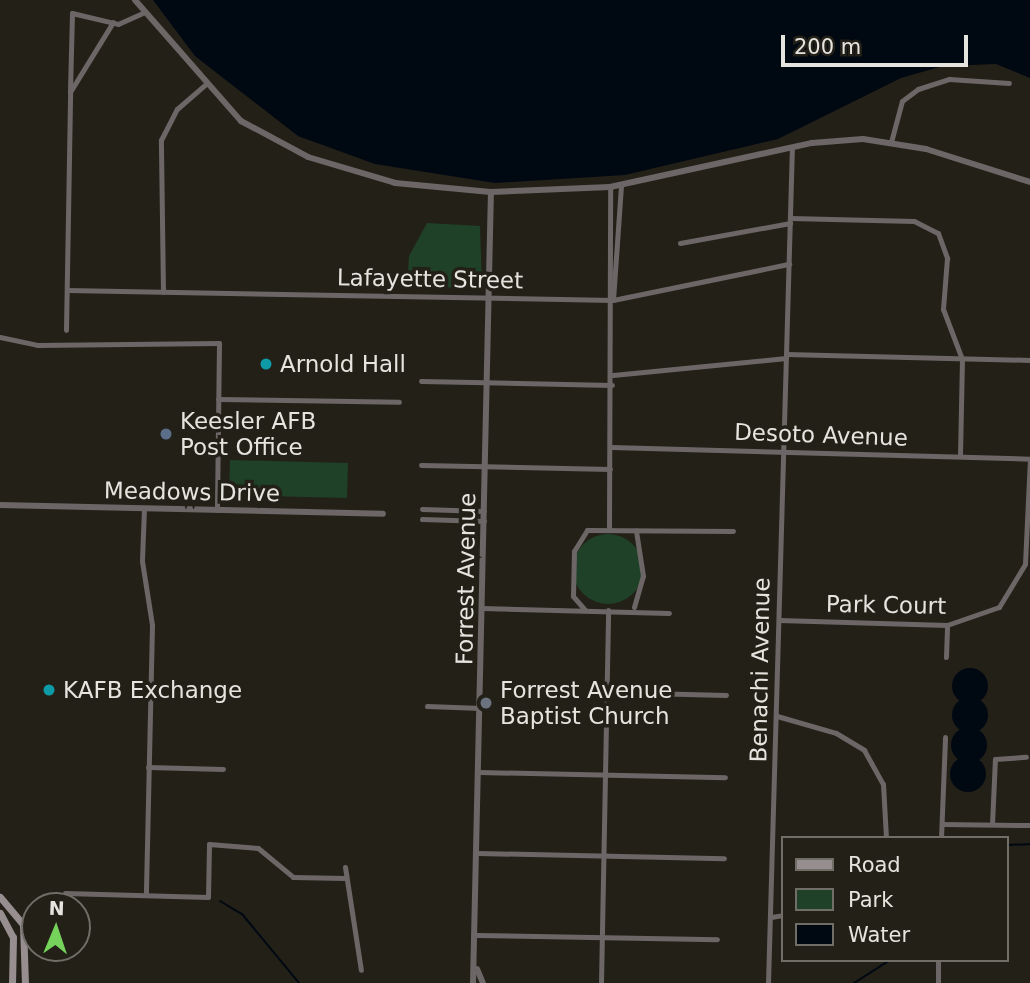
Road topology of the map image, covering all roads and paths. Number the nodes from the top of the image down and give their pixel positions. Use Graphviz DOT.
graph roads {
  1 [pos="135,0"];
  2 [pos="145,12"];
  3 [pos="113,22"];
  4 [pos="1009,83"];
  5 [pos="206,84"];
  6 [pos="70,92"];
  7 [pos="891,142"];
  8 [pos="792,147"];
  9 [pos="1030,182"];
  10 [pos="621,186"];
  11 [pos="610,187"];
  12 [pos="491,192"];
  13 [pos="790,220"];
  14 [pos="680,243"];
  15 [pos="789,264"];
  16 [pos="67,290"];
  17 [pos="163,292"];
  18 [pos="490,297"];
  19 [pos="613,300"];
  20 [pos="66,330"];
  21 [pos="0,337"];
  22 [pos="786,356"];
  23 [pos="962,359"];
  24 [pos="1030,360"];
  25 [pos="613,375"];
  26 [pos="421,381"];
  27 [pos="488,382"];
  28 [pos="612,385"];
  29 [pos="218,399"];
  30 [pos="399,402"];
  31 [pos="611,447"];
  32 [pos="783,451"];
  33 [pos="960,456"];
  34 [pos="1030,459"];
  35 [pos="421,465"];
  36 [pos="485,466"];
  37 [pos="610,469"];
  38 [pos="0,505"];
  39 [pos="144,508"];
  40 [pos="422,509"];
  41 [pos="217,510"];
  42 [pos="484,511"];
  43 [pos="383,514"];
  44 [pos="422,519"];
  45 [pos="484,521"];
  46 [pos="609,527"];
  47 [pos="636,531"];
  48 [pos="733,531"];
  49 [pos="634,607"];
  50 [pos="482,608"];
  51 [pos="585,610"];
  52 [pos="608,610"];
  53 [pos="669,612"];
  54 [pos="779,620"];
  55 [pos="947,625"];
  56 [pos="946,657"];
  57 [pos="607,692"];
  58 [pos="726,695"];
  59 [pos="427,706"];
  60 [pos="481,708"];
  61 [pos="777,716"];
  62 [pos="945,737"];
  63 [pos="1026,757"];
  64 [pos="148,767"];
  65 [pos="223,769"];
  66 [pos="479,772"];
  67 [pos="604,775"];
  68 [pos="725,777"];
  69 [pos="942,824"];
  70 [pos="992,824"];
  71 [pos="1030,825"];
  72 [pos="886,836"];
  73 [pos="941,836"];
  74 [pos="478,853"];
  75 [pos="603,856"];
  76 [pos="724,858"];
  77 [pos="345,867"];
  78 [pos="345,878"];
  79 [pos="91,894"];
  80 [pos="146,895"];
  81 [pos="0,897"];
  82 [pos="0,913"];
  83 [pos="782,915"];
  84 [pos="771,917"];
  85 [pos="477,935"];
  86 [pos="601,937"];
  87 [pos="717,939"];
  88 [pos="939,962"];
  89 [pos="476,966"];
  90 [pos="360,970"];
  91 [pos="12,983"];
  92 [pos="25,983"];
  93 [pos="473,983"];
  94 [pos="484,983"];
  95 [pos="601,983"];
  96 [pos="768,983"];
  97 [pos="938,983"];
  1 -- 2 [label="street"];
  2 -- 3 [label="street"];
  2 -- 5 [label="street"];
  3 -- 6 [label="street"];
  3 -- 6 [label="street"];
  4 -- 7 [label="street"];
  5 -- 12 [label="street"];
  5 -- 17 [label="street"];
  6 -- 16 [label="street"];
  7 -- 8 [label="street"];
  7 -- 9 [label="street"];
  8 -- 10 [label="street"];
  8 -- 13 [label="street, Benachi Avenue"];
  10 -- 11 [label="street"];
  10 -- 19 [label="street"];
  11 -- 12 [label="street"];
  11 -- 19 [label="street"];
  12 -- 18 [label="street, Forrest Avenue"];
  13 -- 14 [label="street"];
  13 -- 15 [label="street, Benachi Avenue"];
  13 -- 23 [label="street"];
  15 -- 19 [label="street, Lafayette Street"];
  15 -- 22 [label="street, Benachi Avenue"];
  16 -- 17 [label="street, Lafayette Street"];
  16 -- 20 [label="street"];
  17 -- 18 [label="street, Lafayette Street"];
  18 -- 19 [label="street, Lafayette Street"];
  18 -- 27 [label="street, Forrest Avenue"];
  19 -- 25 [label="street"];
  21 -- 29 [label="street"];
  22 -- 23 [label="street"];
  22 -- 25 [label="street"];
  22 -- 32 [label="street, Benachi Avenue"];
  23 -- 24 [label="street"];
  23 -- 33 [label="street"];
  25 -- 28 [label="street"];
  26 -- 27 [label="street"];
  27 -- 28 [label="street"];
  27 -- 36 [label="street, Forrest Avenue"];
  28 -- 31 [label="street"];
  29 -- 30 [label="street"];
  29 -- 41 [label="street"];
  31 -- 32 [label="street, Desoto Avenue"];
  31 -- 37 [label="street"];
  32 -- 33 [label="street, Desoto Avenue"];
  32 -- 54 [label="street, Benachi Avenue"];
  33 -- 34 [label="street, Desoto Avenue"];
  34 -- 55 [label="street, Park Court"];
  35 -- 36 [label="street"];
  36 -- 37 [label="street"];
  36 -- 42 [label="street, Forrest Avenue"];
  37 -- 46 [label="street"];
  38 -- 39 [label="street, Meadows Drive"];
  39 -- 41 [label="street, Meadows Drive"];
  39 -- 64 [label="street"];
  40 -- 42 [label="street"];
  41 -- 43 [label="street, Meadows Drive"];
  42 -- 45 [label="street, Forrest Avenue"];
  44 -- 45 [label="street"];
  45 -- 50 [label="street, Forrest Avenue"];
  46 -- 47 [label="street"];
  46 -- 51 [label="street"];
  47 -- 48 [label="street"];
  47 -- 49 [label="street"];
  49 -- 52 [label="street"];
  49 -- 53 [label="street"];
  50 -- 51 [label="street"];
  50 -- 60 [label="street, Forrest Avenue"];
  51 -- 52 [label="street"];
  52 -- 57 [label="street"];
  54 -- 55 [label="street, Park Court"];
  54 -- 61 [label="street, Benachi Avenue"];
  55 -- 56 [label="street"];
  57 -- 58 [label="street"];
  57 -- 67 [label="street"];
  59 -- 60 [label="street"];
  60 -- 66 [label="street, Forrest Avenue"];
  61 -- 72 [label="street"];
  61 -- 84 [label="street, Benachi Avenue"];
  62 -- 69 [label="street"];
  63 -- 70 [label="street"];
  64 -- 65 [label="street"];
  64 -- 80 [label="street"];
  66 -- 67 [label="street"];
  66 -- 74 [label="street, Forrest Avenue"];
  67 -- 68 [label="street"];
  67 -- 75 [label="street"];
  69 -- 70 [label="street"];
  69 -- 73 [label="street"];
  70 -- 71 [label="street"];
  74 -- 75 [label="street"];
  74 -- 85 [label="street, Forrest Avenue"];
  75 -- 76 [label="street"];
  75 -- 86 [label="street"];
  77 -- 78 [label="street"];
  78 -- 80 [label="street"];
  78 -- 90 [label="street"];
  79 -- 80 [label="street"];
  81 -- 92 [label="main road"];
  82 -- 91 [label="main road"];
  83 -- 84 [label="street"];
  84 -- 96 [label="street, Benachi Avenue"];
  85 -- 86 [label="street"];
  85 -- 89 [label="street, Forrest Avenue"];
  86 -- 87 [label="street"];
  86 -- 95 [label="street"];
  88 -- 97 [label="street"];
  89 -- 93 [label="street, Forrest Avenue"];
  89 -- 94 [label="street, Forrest Avenue"];
}
